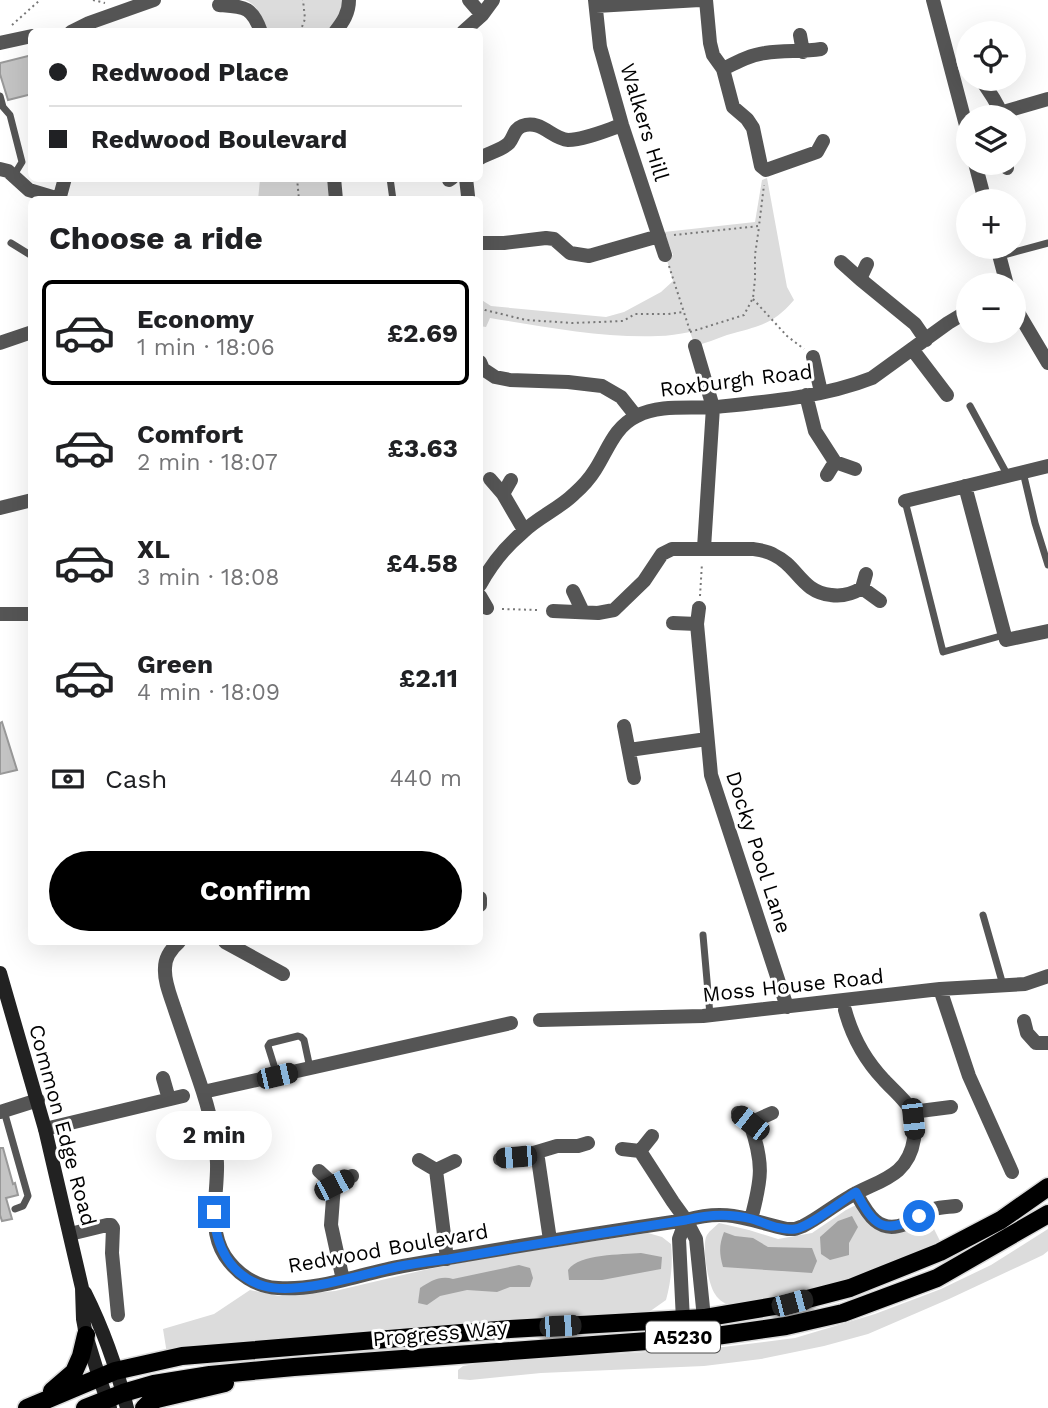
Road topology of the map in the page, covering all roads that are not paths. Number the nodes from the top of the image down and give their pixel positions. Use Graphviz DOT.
graph roads {
  1 [pos="155,0"];
  2 [pos="349,0"];
  3 [pos="469,0"];
  4 [pos="493,0"];
  5 [pos="700,0"];
  6 [pos="706,0"];
  7 [pos="933,0"];
  8 [pos="595,3"];
  9 [pos="219,5"];
  10 [pos="482,15"];
  11 [pos="79,28"];
  12 [pos="259,28"];
  13 [pos="338,28"];
  14 [pos="467,28"];
  15 [pos="800,35"];
  16 [pos="28,37"];
  17 [pos="0,43"];
  18 [pos="821,50"];
  19 [pos="803,52"];
  20 [pos="723,69"];
  21 [pos="0,96"];
  22 [pos="1048,99"];
  23 [pos="961,105"];
  24 [pos="1026,107"];
  25 [pos="622,125"];
  26 [pos="821,152"];
  27 [pos="483,157"];
  28 [pos="7,173"];
  29 [pos="466,182"];
  30 [pos="49,196"];
  31 [pos="468,196"];
  32 [pos="659,236"];
  33 [pos="11,243"];
  34 [pos="483,243"];
  35 [pos="1048,243"];
  36 [pos="1026,247"];
  37 [pos="28,254"];
  38 [pos="665,255"];
  39 [pos="841,262"];
  40 [pos="867,264"];
  41 [pos="860,279"];
  42 [pos="956,319"];
  43 [pos="1026,326"];
  44 [pos="28,333"];
  45 [pos="2,337"];
  46 [pos="693,339"];
  47 [pos="926,340"];
  48 [pos="912,349"];
  49 [pos="813,357"];
  50 [pos="1048,363"];
  51 [pos="483,369"];
  52 [pos="821,392"];
  53 [pos="806,395"];
  54 [pos="947,395"];
  55 [pos="970,406"];
  56 [pos="713,407"];
  57 [pos="636,416"];
  58 [pos="835,461"];
  59 [pos="1048,466"];
  60 [pos="855,469"];
  61 [pos="1023,472"];
  62 [pos="827,475"];
  63 [pos="1008,476"];
  64 [pos="490,479"];
  65 [pos="511,480"];
  66 [pos="965,486"];
  67 [pos="503,494"];
  68 [pos="28,501"];
  69 [pos="905,501"];
  70 [pos="0,508"];
  71 [pos="524,530"];
  72 [pos="704,548"];
  73 [pos="1048,565"];
  74 [pos="483,580"];
  75 [pos="573,592"];
  76 [pos="880,601"];
  77 [pos="699,608"];
  78 [pos="553,611"];
  79 [pos="583,612"];
  80 [pos="0,614"];
  81 [pos="28,614"];
  82 [pos="673,623"];
  83 [pos="697,624"];
  84 [pos="1048,631"];
  85 [pos="1005,638"];
  86 [pos="624,726"];
  87 [pos="707,739"];
  88 [pos="629,750"];
  89 [pos="634,778"];
  90 [pos="984,915"];
  91 [pos="704,935"];
  92 [pos="172,945"];
  93 [pos="230,945"];
  94 [pos="0,974"];
  95 [pos="283,974"];
  96 [pos="1048,976"];
  97 [pos="1003,985"];
  98 [pos="940,989"];
  99 [pos="787,1007"];
  100 [pos="845,1010"];
  101 [pos="710,1016"];
  102 [pos="540,1020"];
  103 [pos="1024,1021"];
  104 [pos="511,1023"];
  105 [pos="1048,1043"];
  106 [pos="310,1068"];
  107 [pos="277,1076"];
  108 [pos="163,1078"];
  109 [pos="203,1092"];
  110 [pos="38,1100"];
  111 [pos="951,1107"];
  112 [pos="2,1111"];
  113 [pos="912,1112"];
  114 [pos="738,1113"];
  115 [pos="772,1113"];
  116 [pos="750,1123"];
  117 [pos="46,1129"];
  118 [pos="652,1136"];
  119 [pos="588,1143"];
  120 [pos="622,1149"];
  121 [pos="640,1151"];
  122 [pos="537,1152"];
  123 [pos="500,1159"];
  124 [pos="419,1160"];
  125 [pos="455,1161"];
  126 [pos="436,1170"];
  127 [pos="319,1171"];
  128 [pos="1012,1172"];
  129 [pos="352,1176"];
  130 [pos="334,1185"];
  131 [pos="1048,1187"];
  132 [pos="856,1192"];
  133 [pos="956,1206"];
  134 [pos="15,1209"];
  135 [pos="1048,1214"];
  136 [pos="751,1219"];
  137 [pos="686,1220"];
  138 [pos="70,1234"];
  139 [pos="550,1240"];
  140 [pos="447,1259"];
  141 [pos="343,1280"];
  142 [pos="82,1288"];
  143 [pos="118,1315"];
  144 [pos="691,1318"];
  145 [pos="814,1320"];
  146 [pos="86,1335"];
  147 [pos="675,1338"];
  148 [pos="253,1371"];
  149 [pos="107,1374"];
  150 [pos="117,1402"];
  151 [pos="34,1404"];
  152 [pos="85,1408"];
  153 [pos="144,1408"];
  1 -- 11 [label="street"];
  2 -- 13 [label="street"];
  3 -- 10 [label="street"];
  4 -- 10 [label="street"];
  5 -- 8 [label="street"];
  6 -- 20 [label="street"];
  7 -- 23 [label="street"];
  8 -- 25 [label="street, Walkers Hill"];
  9 -- 12 [label="street"];
  10 -- 14 [label="street"];
  15 -- 19 [label="street"];
  16 -- 17 [label="street"];
  18 -- 19 [label="street"];
  19 -- 20 [label="street"];
  20 -- 26 [label="street"];
  21 -- 28 [label="lane"];
  22 -- 24 [label="street"];
  25 -- 27 [label="street"];
  25 -- 32 [label="street, Walkers Hill"];
  28 -- 30 [label="street"];
  29 -- 31 [label="street"];
  32 -- 34 [label="street"];
  32 -- 38 [label="street, Walkers Hill"];
  33 -- 37 [label="lane"];
  35 -- 36 [label="lane"];
  39 -- 41 [label="street"];
  40 -- 41 [label="street"];
  41 -- 47 [label="street"];
  42 -- 47 [label="street, Roxburgh Road"];
  43 -- 50 [label="street"];
  44 -- 45 [label="street"];
  46 -- 56 [label="street"];
  47 -- 48 [label="street, Roxburgh Road"];
  48 -- 52 [label="street, Roxburgh Road"];
  48 -- 54 [label="street"];
  49 -- 52 [label="street"];
  51 -- 57 [label="street"];
  52 -- 53 [label="street, Roxburgh Road"];
  53 -- 56 [label="street, Roxburgh Road"];
  53 -- 58 [label="street"];
  55 -- 63 [label="lane"];
  56 -- 57 [label="street, Roxburgh Road"];
  56 -- 72 [label="street"];
  57 -- 71 [label="street, Roxburgh Road"];
  58 -- 60 [label="street"];
  58 -- 62 [label="street"];
  59 -- 61 [label="street"];
  61 -- 63 [label="street"];
  61 -- 73 [label="lane"];
  63 -- 66 [label="street"];
  64 -- 67 [label="street"];
  65 -- 67 [label="street"];
  66 -- 69 [label="street"];
  66 -- 85 [label="street"];
  67 -- 71 [label="street"];
  68 -- 70 [label="street"];
  69 -- 85 [label="lane"];
  71 -- 74 [label="street, Roxburgh Road"];
  72 -- 76 [label="street"];
  72 -- 79 [label="street"];
  75 -- 79 [label="street"];
  77 -- 83 [label="street, Docky Pool Lane"];
  78 -- 79 [label="street"];
  80 -- 81 [label="street"];
  82 -- 83 [label="street"];
  83 -- 87 [label="street, Docky Pool Lane"];
  84 -- 85 [label="street"];
  86 -- 88 [label="street"];
  87 -- 88 [label="street"];
  87 -- 99 [label="street, Docky Pool Lane"];
  88 -- 89 [label="street"];
  90 -- 97 [label="lane"];
  91 -- 101 [label="lane"];
  92 -- 109 [label="street, Redwood Boulevard"];
  93 -- 95 [label="street"];
  94 -- 110 [label="main road, Common Edge Road"];
  96 -- 97 [label="street, Moss House Road"];
  97 -- 98 [label="street, Moss House Road"];
  98 -- 99 [label="street, Moss House Road"];
  98 -- 128 [label="street"];
  99 -- 101 [label="street, Moss House Road"];
  100 -- 113 [label="street"];
  101 -- 102 [label="street, Moss House Road"];
  103 -- 105 [label="street"];
  104 -- 106 [label="street"];
  106 -- 107 [label="street"];
  106 -- 107 [label="lane"];
  107 -- 109 [label="street"];
  108 -- 117 [label="street"];
  109 -- 141 [label="street, Redwood Boulevard"];
  110 -- 112 [label="street"];
  110 -- 117 [label="main road, Common Edge Road"];
  111 -- 113 [label="street"];
  112 -- 134 [label="lane"];
  113 -- 132 [label="street, Redwood Boulevard"];
  114 -- 116 [label="street"];
  115 -- 116 [label="street"];
  116 -- 136 [label="street"];
  117 -- 138 [label="main road, Common Edge Road"];
  118 -- 121 [label="street"];
  119 -- 122 [label="street"];
  120 -- 121 [label="street"];
  121 -- 137 [label="street"];
  122 -- 123 [label="street"];
  122 -- 139 [label="street"];
  124 -- 126 [label="street"];
  125 -- 126 [label="street"];
  126 -- 140 [label="street"];
  127 -- 130 [label="street"];
  129 -- 130 [label="street"];
  130 -- 141 [label="street"];
  131 -- 144 [label="main road, Progress Way / A5230"];
  132 -- 133 [label="street"];
  132 -- 136 [label="street, Redwood Boulevard"];
  135 -- 145 [label="main road, Progress Way / A5230"];
  136 -- 137 [label="street, Redwood Boulevard"];
  137 -- 139 [label="street, Redwood Boulevard"];
  137 -- 144 [label="street"];
  137 -- 144 [label="street"];
  138 -- 142 [label="main road, Common Edge Road"];
  138 -- 143 [label="street"];
  139 -- 140 [label="street, Redwood Boulevard"];
  140 -- 141 [label="street, Redwood Boulevard"];
  142 -- 146 [label="main road, Common Edge Road"];
  142 -- 149 [label="main road, Common Edge Road"];
  144 -- 145 [label="main road"];
  144 -- 147 [label="main road"];
  144 -- 149 [label="main road, Progress Way / A5230"];
  145 -- 147 [label="main road, Progress Way / A5230"];
  146 -- 149 [label="main road, Common Edge Road"];
  146 -- 151 [label="main road"];
  147 -- 148 [label="main road, Progress Way / A5230"];
  148 -- 150 [label="main road, Progress Way / A5230"];
  148 -- 153 [label="main road"];
  149 -- 150 [label="main road, Common Edge Road"];
  149 -- 151 [label="main road, A5230"];
  150 -- 152 [label="main road, A5230"];
}
